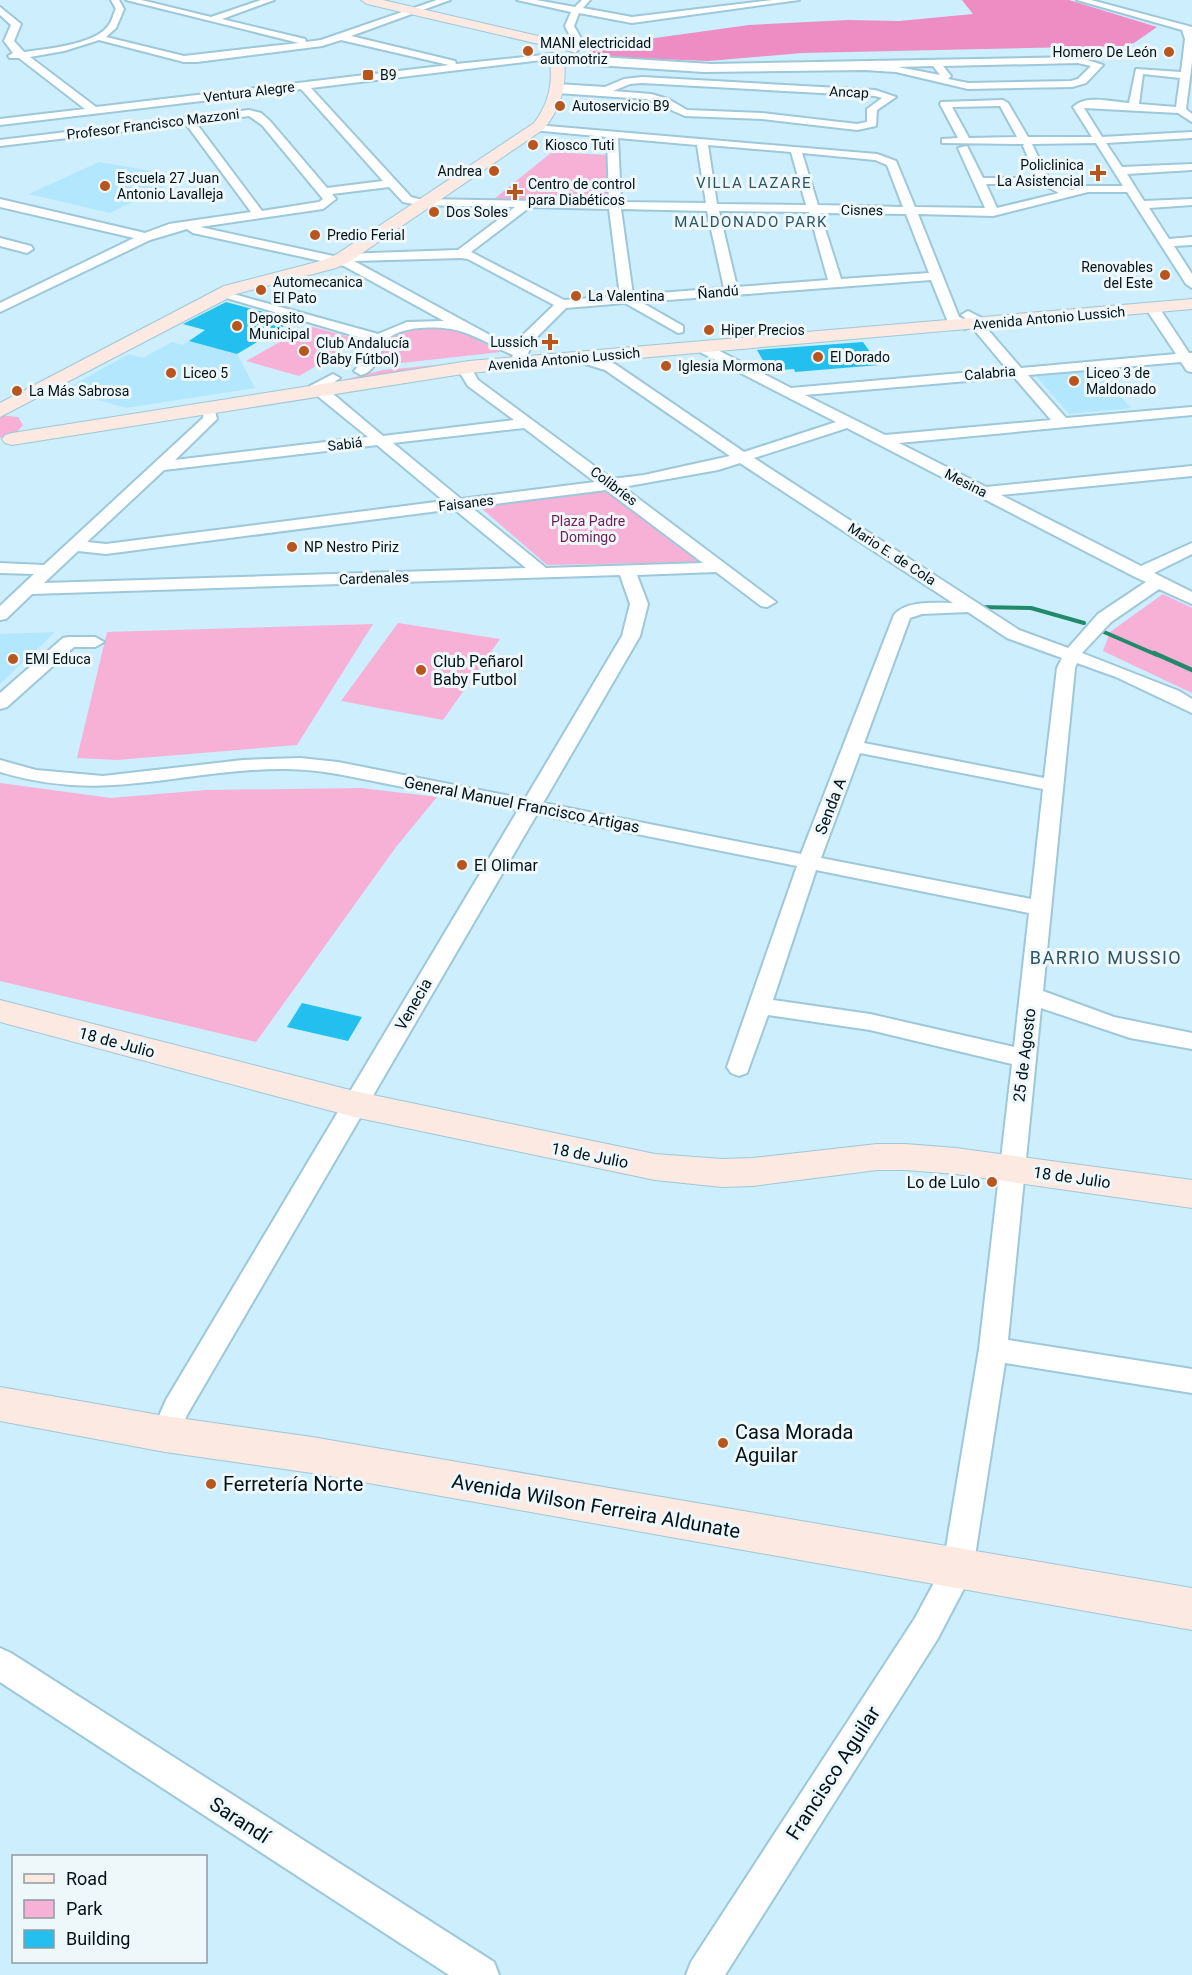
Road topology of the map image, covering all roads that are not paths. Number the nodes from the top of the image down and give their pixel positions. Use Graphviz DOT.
graph roads {
  1 [pos="115,0"];
  2 [pos="131,0"];
  3 [pos="270,0"];
  4 [pos="367,0"];
  5 [pos="446,0"];
  6 [pos="521,0"];
  7 [pos="587,0"];
  8 [pos="795,0"];
  9 [pos="1081,0"];
  10 [pos="415,11"];
  11 [pos="575,11"];
  12 [pos="3,15"];
  13 [pos="212,20"];
  14 [pos="1190,30"];
  15 [pos="98,37"];
  16 [pos="342,37"];
  17 [pos="525,37"];
  18 [pos="315,45"];
  19 [pos="20,55"];
  20 [pos="561,55"];
  21 [pos="2,56"];
  22 [pos="936,63"];
  23 [pos="466,66"];
  24 [pos="896,67"];
  25 [pos="1184,75"];
  26 [pos="936,79"];
  27 [pos="558,84"];
  28 [pos="303,85"];
  29 [pos="604,91"];
  30 [pos="1134,106"];
  31 [pos="93,110"];
  32 [pos="1181,110"];
  33 [pos="189,120"];
  34 [pos="1192,120"];
  35 [pos="0,122"];
  36 [pos="536,128"];
  37 [pos="612,134"];
  38 [pos="1192,135"];
  39 [pos="1098,140"];
  40 [pos="946,141"];
  41 [pos="702,142"];
  42 [pos="0,143"];
  43 [pos="1026,143"];
  44 [pos="964,144"];
  45 [pos="796,150"];
  46 [pos="1192,167"];
  47 [pos="1118,171"];
  48 [pos="980,181"];
  49 [pos="1044,181"];
  50 [pos="392,183"];
  51 [pos="1129,189"];
  52 [pos="1069,193"];
  53 [pos="324,198"];
  54 [pos="428,202"];
  55 [pos="1192,202"];
  56 [pos="3,204"];
  57 [pos="527,204"];
  58 [pos="1139,205"];
  59 [pos="615,206"];
  60 [pos="712,207"];
  61 [pos="813,209"];
  62 [pos="912,211"];
  63 [pos="993,212"];
  64 [pos="259,214"];
  65 [pos="179,226"];
  66 [pos="146,237"];
  67 [pos="1192,241"];
  68 [pos="0,242"];
  69 [pos="1165,243"];
  70 [pos="27,249"];
  71 [pos="461,254"];
  72 [pos="340,259"];
  73 [pos="937,276"];
  74 [pos="835,282"];
  75 [pos="1192,284"];
  76 [pos="731,291"];
  77 [pos="219,294"];
  78 [pos="1192,295"];
  79 [pos="627,299"];
  80 [pos="426,304"];
  81 [pos="562,304"];
  82 [pos="1192,304"];
  83 [pos="0,308"];
  84 [pos="1153,309"];
  85 [pos="966,320"];
  86 [pos="415,324"];
  87 [pos="471,330"];
  88 [pos="678,330"];
  89 [pos="380,339"];
  90 [pos="749,343"];
  91 [pos="704,344"];
  92 [pos="522,351"];
  93 [pos="616,360"];
  94 [pos="1190,361"];
  95 [pos="736,364"];
  96 [pos="469,367"];
  97 [pos="1018,370"];
  98 [pos="361,371"];
  99 [pos="55,382"];
  100 [pos="326,384"];
  101 [pos="789,392"];
  102 [pos="208,410"];
  103 [pos="0,411"];
  104 [pos="1192,411"];
  105 [pos="30,418"];
  106 [pos="850,422"];
  107 [pos="1061,422"];
  108 [pos="529,423"];
  109 [pos="6,440"];
  110 [pos="382,440"];
  111 [pos="883,440"];
  112 [pos="742,457"];
  113 [pos="161,466"];
  114 [pos="1192,471"];
  115 [pos="612,484"];
  116 [pos="984,492"];
  117 [pos="459,503"];
  118 [pos="76,546"];
  119 [pos="1192,548"];
  120 [pos="721,567"];
  121 [pos="0,568"];
  122 [pos="49,570"];
  123 [pos="627,570"];
  124 [pos="541,572"];
  125 [pos="1149,578"];
  126 [pos="27,589"];
  127 [pos="1192,599"];
  128 [pos="767,602"];
  129 [pos="974,607"];
  130 [pos="0,615"];
  131 [pos="95,642"];
  132 [pos="1071,655"];
  133 [pos="0,703"];
  134 [pos="1192,707"];
  135 [pos="852,746"];
  136 [pos="0,766"];
  137 [pos="1052,785"];
  138 [pos="529,805"];
  139 [pos="809,861"];
  140 [pos="1040,908"];
  141 [pos="1031,995"];
  142 [pos="760,1005"];
  143 [pos="0,1011"];
  144 [pos="1192,1041"];
  145 [pos="1024,1058"];
  146 [pos="739,1067"];
  147 [pos="354,1104"];
  148 [pos="1011,1168"];
  149 [pos="1192,1194"];
  150 [pos="993,1349"];
  151 [pos="1192,1381"];
  152 [pos="0,1404"];
  153 [pos="165,1434"];
  154 [pos="958,1569"];
  155 [pos="1192,1609"];
  156 [pos="0,1664"];
  157 [pos="481,1975"];
  158 [pos="704,1975"];
  1 -- 15 [label="street"];
  2 -- 13 [label="street"];
  3 -- 13 [label="street"];
  4 -- 10 [label="street"];
  5 -- 10 [label="street"];
  6 -- 11 [label="street"];
  7 -- 11 [label="street"];
  8 -- 11 [label="street"];
  9 -- 14 [label="street"];
  10 -- 16 [label="street"];
  10 -- 17 [label="street"];
  11 -- 20 [label="street"];
  12 -- 19 [label="street"];
  13 -- 18 [label="street"];
  14 -- 25 [label="street"];
  15 -- 18 [label="street"];
  15 -- 19 [label="street"];
  16 -- 18 [label="street"];
  16 -- 23 [label="street"];
  17 -- 20 [label="street"];
  17 -- 20 [label="street"];
  19 -- 21 [label="street"];
  19 -- 31 [label="street"];
  20 -- 23 [label="street, Ventura Alegre"];
  20 -- 24 [label="street, Ventura Alegre"];
  20 -- 27 [label="street"];
  22 -- 24 [label="street"];
  22 -- 26 [label="street"];
  22 -- 26 [label="street"];
  23 -- 28 [label="street, Ventura Alegre"];
  24 -- 26 [label="street"];
  25 -- 30 [label="street"];
  25 -- 32 [label="street"];
  27 -- 29 [label="street, Ancap"];
  27 -- 36 [label="street"];
  28 -- 31 [label="street, Ventura Alegre"];
  28 -- 50 [label="street, Cisnes"];
  29 -- 29 [label="street, Ancap"];
  30 -- 32 [label="street"];
  30 -- 39 [label="street"];
  31 -- 35 [label="street, Ventura Alegre"];
  32 -- 34 [label="street"];
  33 -- 42 [label="street, Profesor Francisco Mazzoni"];
  33 -- 53 [label="street, Profesor Francisco Mazzoni"];
  33 -- 64 [label="street"];
  36 -- 37 [label="street"];
  36 -- 54 [label="street"];
  37 -- 41 [label="street"];
  37 -- 59 [label="street"];
  38 -- 39 [label="street"];
  39 -- 43 [label="street"];
  39 -- 47 [label="street"];
  40 -- 44 [label="street"];
  41 -- 45 [label="street"];
  41 -- 60 [label="street"];
  43 -- 44 [label="street"];
  43 -- 44 [label="street"];
  43 -- 49 [label="street"];
  44 -- 48 [label="street"];
  45 -- 61 [label="street"];
  45 -- 62 [label="street"];
  46 -- 47 [label="street"];
  47 -- 51 [label="street"];
  48 -- 49 [label="street"];
  48 -- 63 [label="street"];
  49 -- 52 [label="street"];
  50 -- 53 [label="street"];
  50 -- 54 [label="street, Cisnes"];
  51 -- 52 [label="street, Cisnes"];
  51 -- 58 [label="street"];
  52 -- 63 [label="street, Cisnes"];
  53 -- 64 [label="street"];
  54 -- 57 [label="street, Cisnes"];
  54 -- 72 [label="street"];
  55 -- 58 [label="street"];
  56 -- 66 [label="street"];
  57 -- 59 [label="street, Cisnes"];
  57 -- 71 [label="street"];
  58 -- 69 [label="street"];
  59 -- 60 [label="street, Cisnes"];
  59 -- 79 [label="street"];
  60 -- 61 [label="street, Cisnes"];
  60 -- 76 [label="street"];
  61 -- 62 [label="street, Cisnes"];
  61 -- 74 [label="street"];
  62 -- 63 [label="street, Cisnes"];
  62 -- 73 [label="street"];
  64 -- 65 [label="street"];
  65 -- 66 [label="street"];
  65 -- 72 [label="street"];
  66 -- 83 [label="street"];
  67 -- 69 [label="street"];
  68 -- 70 [label="street"];
  69 -- 75 [label="street"];
  71 -- 72 [label="street"];
  71 -- 81 [label="street"];
  72 -- 77 [label="street"];
  72 -- 80 [label="street"];
  73 -- 74 [label="street, Ñandú"];
  73 -- 85 [label="street"];
  74 -- 76 [label="street, Ñandú"];
  76 -- 79 [label="street, Ñandú"];
  77 -- 89 [label="street"];
  77 -- 99 [label="street"];
  78 -- 85 [label="street, Avenida Antonio Lussich"];
  79 -- 81 [label="street, Ñandú"];
  79 -- 88 [label="street"];
  80 -- 86 [label="street"];
  80 -- 87 [label="street"];
  81 -- 92 [label="street"];
  82 -- 84 [label="street, Avenida Antonio Lussich"];
  84 -- 85 [label="street, Avenida Antonio Lussich"];
  84 -- 94 [label="street"];
  85 -- 90 [label="street, Avenida Antonio Lussich"];
  85 -- 91 [label="street, Avenida Antonio Lussich"];
  85 -- 97 [label="street"];
  86 -- 87 [label="street"];
  86 -- 89 [label="street"];
  87 -- 92 [label="street"];
  89 -- 98 [label="street"];
  90 -- 91 [label="street, Avenida Antonio Lussich"];
  90 -- 95 [label="street"];
  91 -- 92 [label="street, Avenida Antonio Lussich"];
  91 -- 93 [label="street, Avenida Antonio Lussich"];
  91 -- 95 [label="street, Mesina"];
  92 -- 93 [label="street, Avenida Antonio Lussich"];
  92 -- 96 [label="street, Avenida Antonio Lussich"];
  92 -- 98 [label="street, Avenida Antonio Lussich"];
  93 -- 112 [label="street, Mario E. de Cola"];
  94 -- 97 [label="street, Calabria"];
  95 -- 101 [label="street, Mesina"];
  96 -- 100 [label="street, Avenida Antonio Lussich"];
  96 -- 108 [label="street, Colibríes"];
  97 -- 101 [label="street, Calabria"];
  97 -- 107 [label="street"];
  98 -- 100 [label="street, Avenida Antonio Lussich"];
  99 -- 103 [label="street"];
  99 -- 105 [label="street"];
  100 -- 102 [label="street, Avenida Antonio Lussich"];
  100 -- 105 [label="street, Avenida Antonio Lussich"];
  100 -- 110 [label="street"];
  101 -- 106 [label="street, Mesina"];
  102 -- 109 [label="street, Avenida Antonio Lussich"];
  102 -- 113 [label="street"];
  103 -- 105 [label="street, Avenida Antonio Lussich"];
  104 -- 107 [label="street"];
  105 -- 109 [label="street"];
  106 -- 111 [label="street, Mesina"];
  106 -- 112 [label="street, Faisanes"];
  107 -- 111 [label="street"];
  108 -- 110 [label="street, Sabiá"];
  108 -- 115 [label="street, Colibríes"];
  110 -- 113 [label="street, Sabiá"];
  110 -- 117 [label="street"];
  111 -- 116 [label="street, Mesina"];
  112 -- 115 [label="street, Faisanes"];
  112 -- 129 [label="street, Mario E. de Cola"];
  113 -- 118 [label="street"];
  114 -- 116 [label="street"];
  115 -- 117 [label="street, Faisanes"];
  115 -- 120 [label="street, Colibríes"];
  116 -- 125 [label="street, Mesina"];
  117 -- 118 [label="street, Faisanes"];
  117 -- 124 [label="street"];
  118 -- 122 [label="street"];
  119 -- 125 [label="street, 25 de Agosto"];
  120 -- 123 [label="street, Cardenales"];
  120 -- 128 [label="street, Colibríes"];
  121 -- 122 [label="street"];
  122 -- 126 [label="street"];
  123 -- 124 [label="street, Cardenales"];
  123 -- 138 [label="street, Venecia"];
  124 -- 126 [label="street, Cardenales"];
  125 -- 127 [label="street, Mesina"];
  125 -- 132 [label="street, 25 de Agosto"];
  126 -- 130 [label="street"];
  129 -- 132 [label="street, Mario E. de Cola"];
  129 -- 135 [label="street, Senda A"];
  131 -- 133 [label="street"];
  132 -- 134 [label="street, Mario E. de Cola"];
  132 -- 137 [label="street, 25 de Agosto"];
  135 -- 137 [label="street"];
  135 -- 139 [label="street, Senda A"];
  136 -- 138 [label="street, General Manuel Francisco Artigas"];
  137 -- 140 [label="street, 25 de Agosto"];
  138 -- 139 [label="street, General Manuel Francisco Artigas"];
  138 -- 147 [label="street, Venecia"];
  139 -- 140 [label="street, General Manuel Francisco Artigas"];
  139 -- 142 [label="street, Senda A"];
  140 -- 141 [label="street, 25 de Agosto"];
  141 -- 144 [label="street"];
  141 -- 145 [label="street, 25 de Agosto"];
  142 -- 145 [label="street"];
  142 -- 146 [label="street, Senda A"];
  143 -- 147 [label="street, 18 de Julio"];
  145 -- 148 [label="street, 25 de Agosto"];
  147 -- 148 [label="street, 18 de Julio"];
  147 -- 153 [label="street, Venecia"];
  148 -- 149 [label="street, 18 de Julio"];
  148 -- 150 [label="street, 25 de Agosto"];
  150 -- 151 [label="street"];
  150 -- 154 [label="street, 25 de Agosto"];
  152 -- 153 [label="street, Avenida Wilson Ferreira Aldunate"];
  153 -- 154 [label="street, Avenida Wilson Ferreira Aldunate"];
  154 -- 155 [label="street, Avenida Wilson Ferreira Aldunate"];
  154 -- 158 [label="street, Francisco Aguilar"];
  156 -- 157 [label="street, Sarandí"];
}
